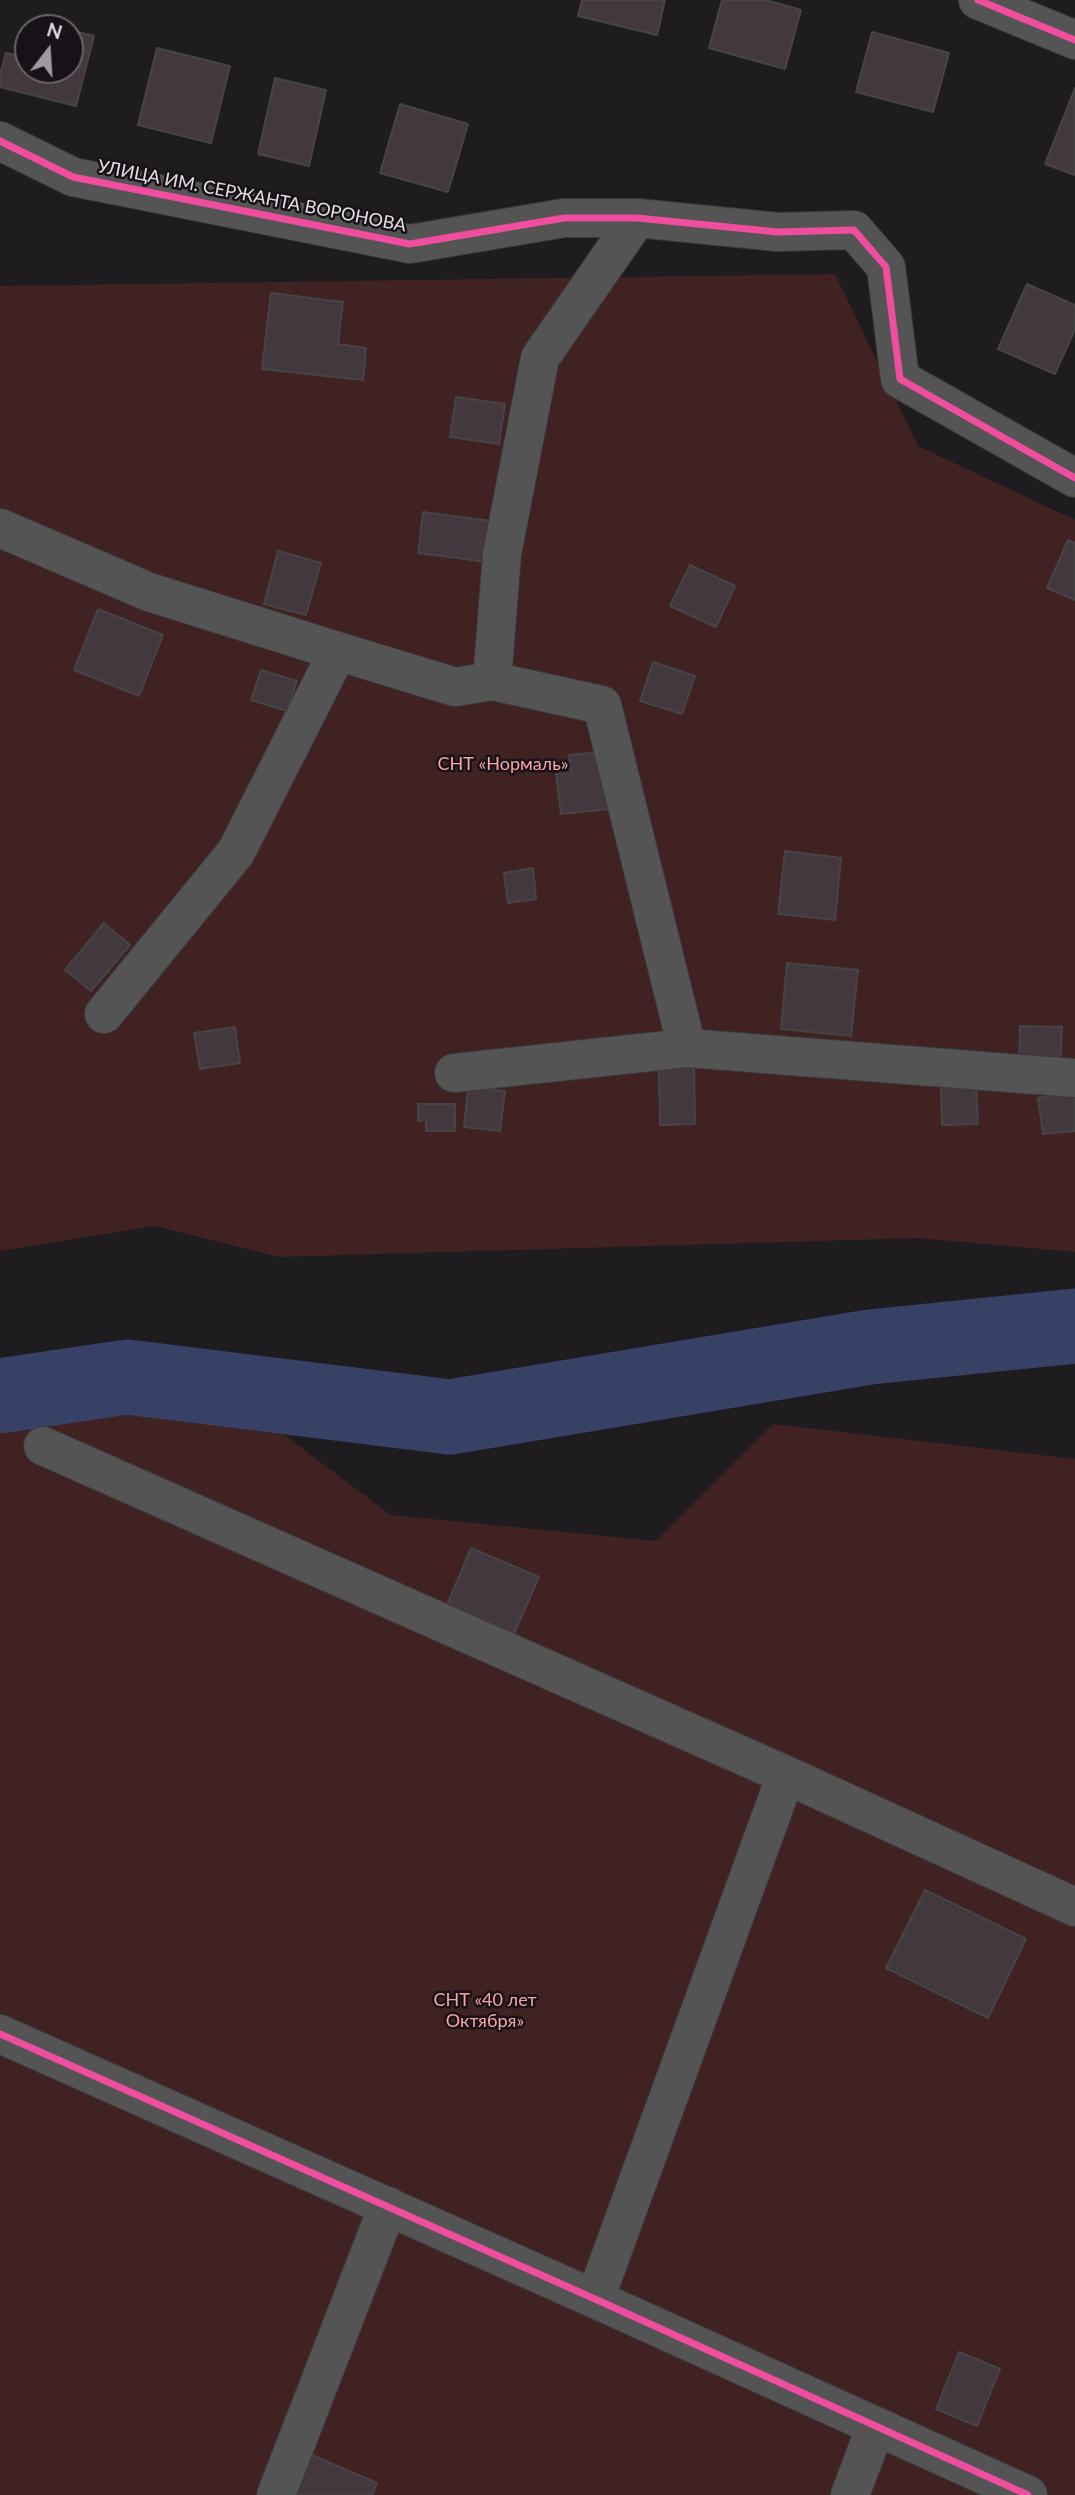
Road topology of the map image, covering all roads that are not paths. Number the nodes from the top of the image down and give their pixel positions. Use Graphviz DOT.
graph roads {
  1 [pos="978,0"];
  2 [pos="1075,40"];
  3 [pos="0,141"];
  4 [pos="637,218"];
  5 [pos="1075,478"];
  6 [pos="0,528"];
  7 [pos="338,651"];
  8 [pos="492,681"];
  9 [pos="104,1014"];
  10 [pos="687,1048"];
  11 [pos="453,1073"];
  12 [pos="1075,1078"];
  13 [pos="43,1446"];
  14 [pos="786,1776"];
  15 [pos="1075,1907"];
  16 [pos="0,2034"];
  17 [pos="388,2206"];
  18 [pos="595,2299"];
  19 [pos="876,2426"];
  20 [pos="276,2495"];
  21 [pos="850,2495"];
  22 [pos="1028,2495"];
  1 -- 2 [label="street"];
  3 -- 4 [label="street, УЛИЦА ИМ. СЕРЖАНТА ВОРОНОВА"];
  4 -- 5 [label="street, УЛИЦА ИМ. СЕРЖАНТА ВОРОНОВА"];
  4 -- 8 [label="street"];
  6 -- 7 [label="street"];
  7 -- 8 [label="street"];
  7 -- 9 [label="street"];
  8 -- 10 [label="street"];
  10 -- 11 [label="street"];
  10 -- 12 [label="street"];
  13 -- 14 [label="street"];
  14 -- 15 [label="street"];
  14 -- 18 [label="street"];
  16 -- 17 [label="street"];
  17 -- 18 [label="street"];
  17 -- 20 [label="street"];
  18 -- 19 [label="street"];
  19 -- 21 [label="street"];
  19 -- 22 [label="street"];
}
